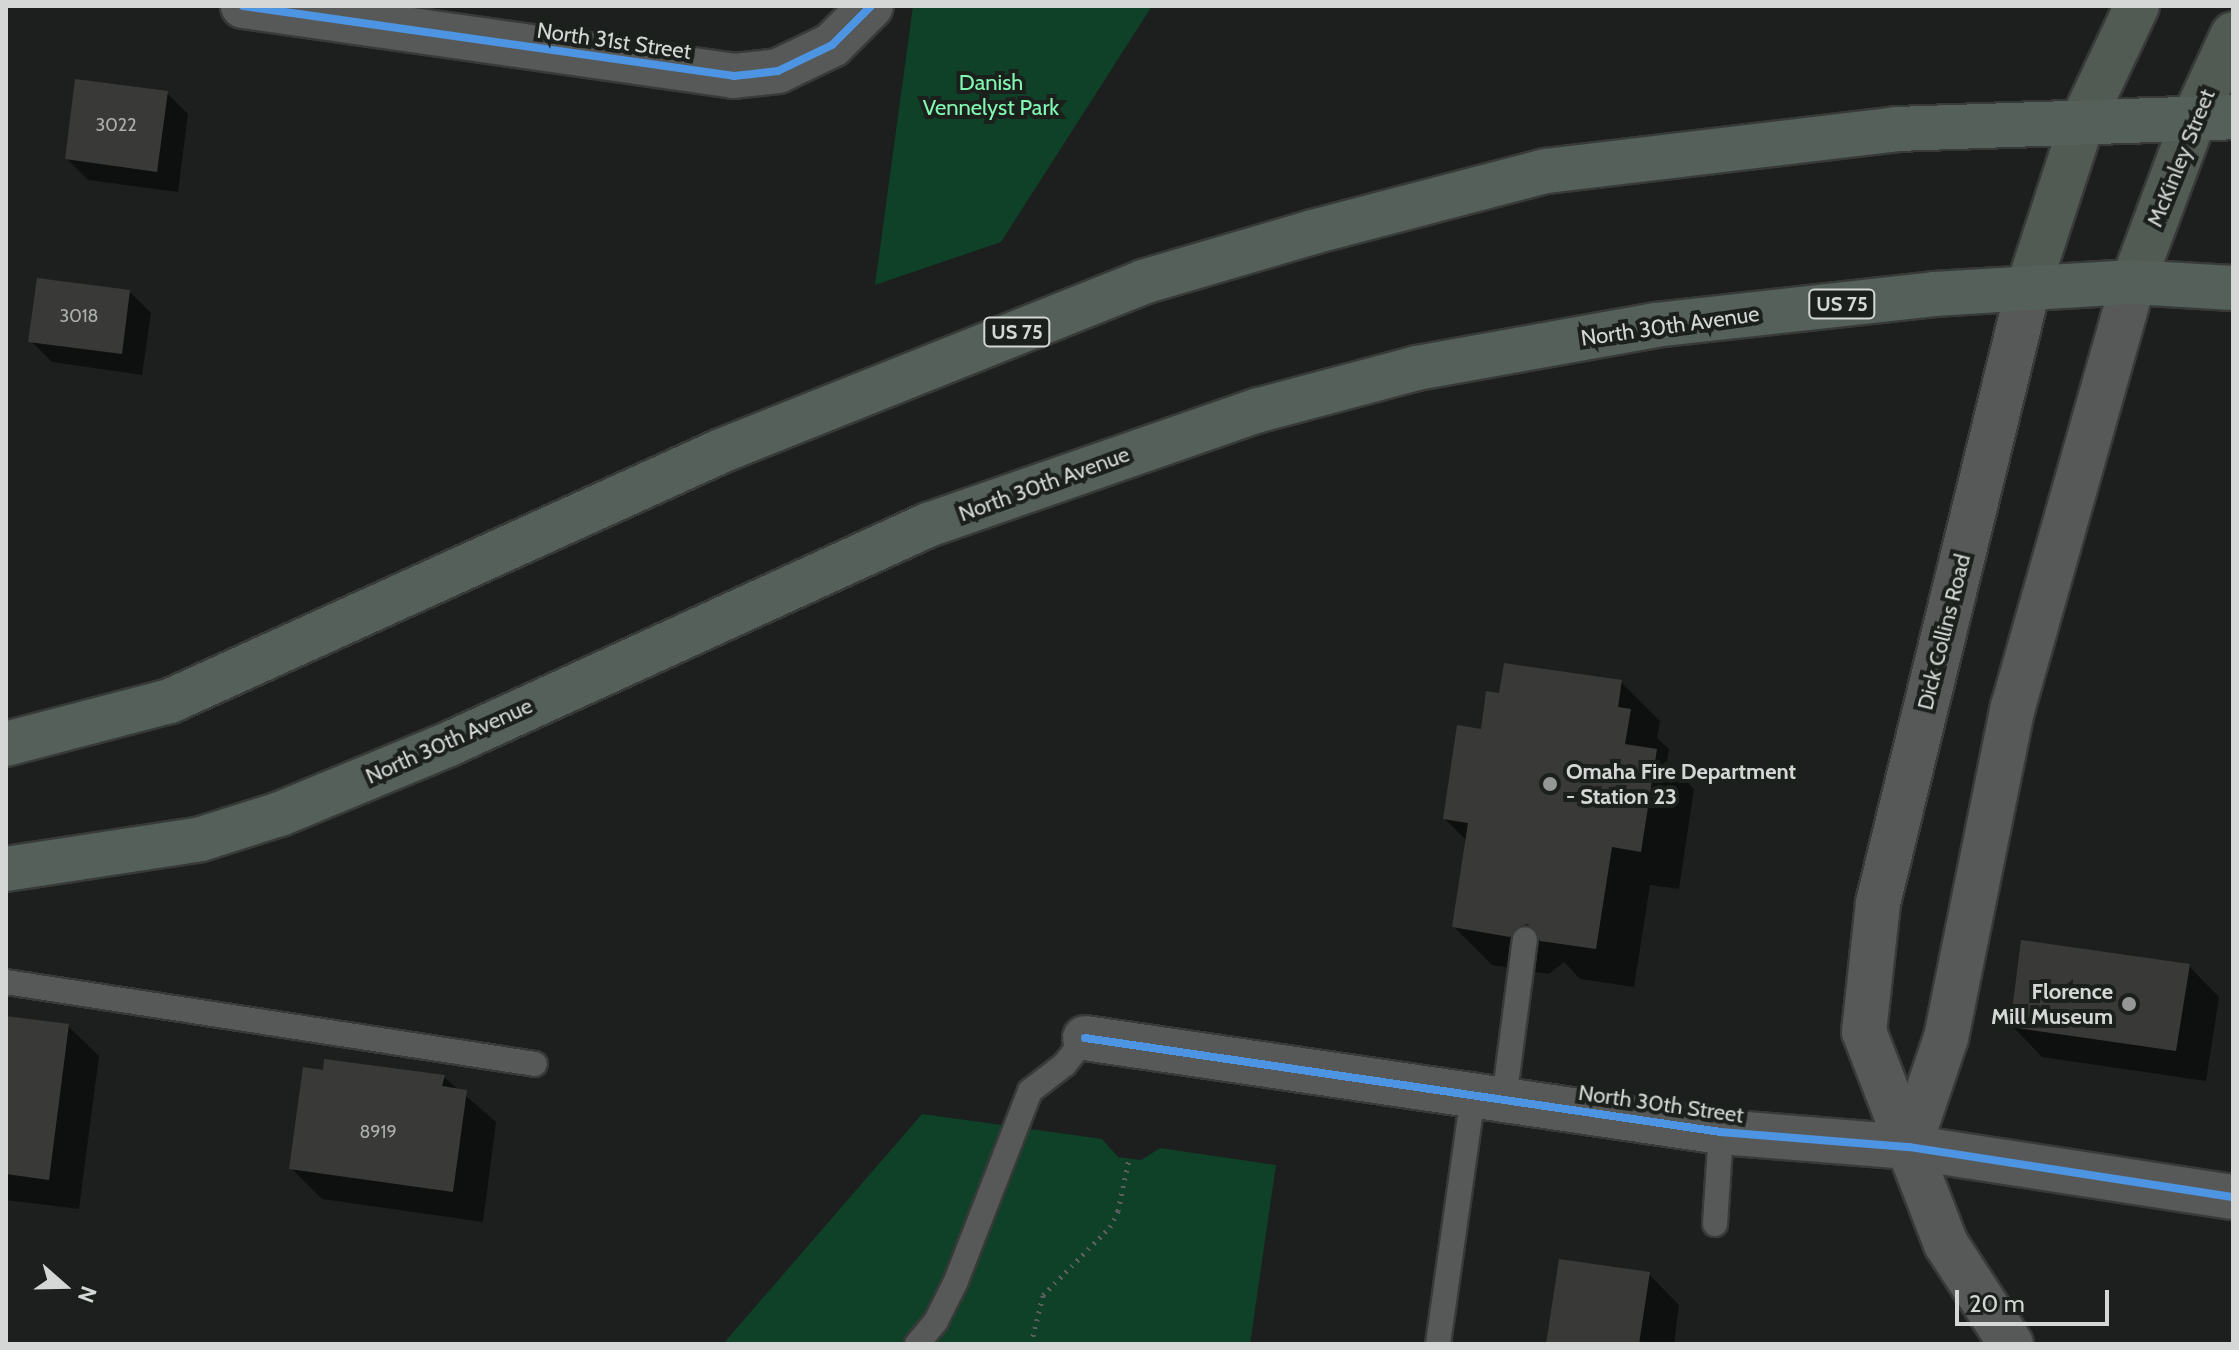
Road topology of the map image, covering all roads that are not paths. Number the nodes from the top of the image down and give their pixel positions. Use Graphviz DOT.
graph roads {
  1 [pos="243,6"];
  2 [pos="871,6"];
  3 [pos="2137,6"];
  4 [pos="2233,34"];
  5 [pos="2214,116"];
  6 [pos="2083,120"];
  7 [pos="2133,282"];
  8 [pos="2029,285"];
  9 [pos="2233,288"];
  10 [pos="6,744"];
  11 [pos="6,869"];
  12 [pos="1525,939"];
  13 [pos="6,982"];
  14 [pos="1085,1038"];
  15 [pos="535,1064"];
  16 [pos="1489,1097"];
  17 [pos="1721,1132"];
  18 [pos="1909,1147"];
  19 [pos="2233,1197"];
  20 [pos="1715,1224"];
  21 [pos="917,1344"];
  22 [pos="1438,1344"];
  23 [pos="2011,1344"];
  1 -- 2 [label="main road, North 31st Street"];
  3 -- 6 [label="main road"];
  4 -- 5 [label="main road, McKinley Street"];
  5 -- 6 [label="highway"];
  5 -- 7 [label="main road, McKinley Street"];
  6 -- 8 [label="main road, Dick Collins Road"];
  6 -- 10 [label="highway, US 75"];
  7 -- 8 [label="highway, North 30th Avenue / US 75"];
  7 -- 9 [label="highway"];
  7 -- 18 [label="main road"];
  8 -- 11 [label="highway, North 30th Avenue / US 75"];
  8 -- 18 [label="main road, Dick Collins Road"];
  12 -- 16 [label="lane"];
  13 -- 15 [label="lane"];
  14 -- 16 [label="main road, North 30th Street"];
  14 -- 21 [label="lane"];
  16 -- 17 [label="main road, North 30th Street"];
  16 -- 22 [label="lane"];
  17 -- 18 [label="main road, North 30th Street"];
  17 -- 20 [label="lane"];
  18 -- 19 [label="main road, North 30th Street"];
  18 -- 23 [label="main road, Dick Collins Road"];
}
